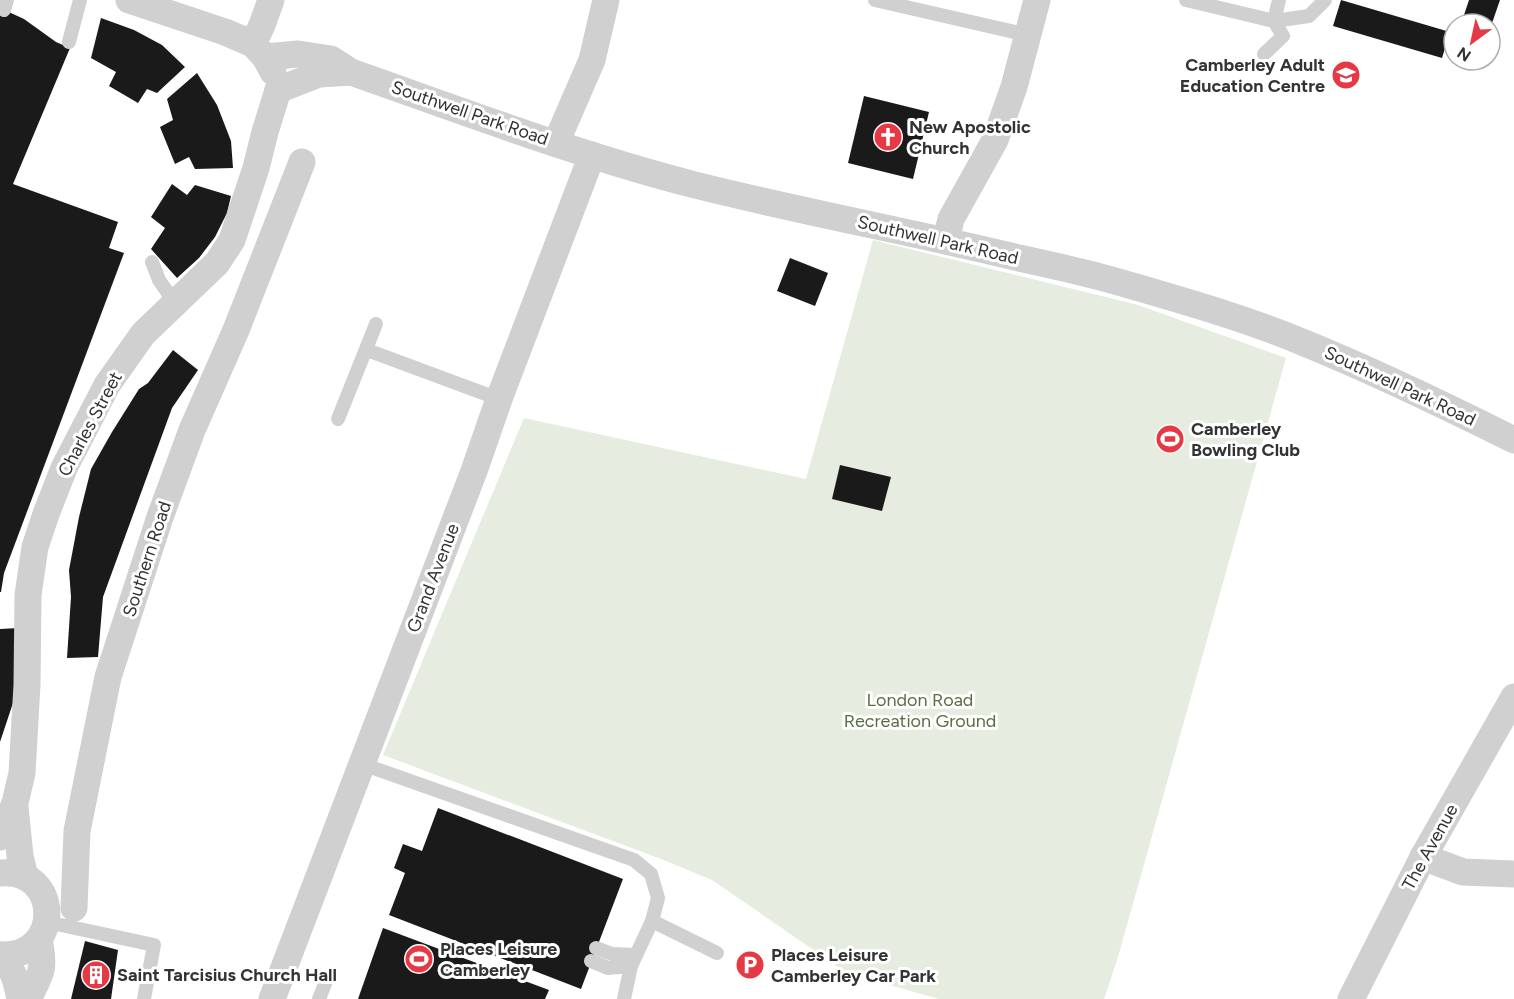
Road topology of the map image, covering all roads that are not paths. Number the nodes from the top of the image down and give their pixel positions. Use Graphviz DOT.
graph roads {
  1 [pos="80,0"];
  2 [pos="129,0"];
  3 [pos="271,0"];
  4 [pos="606,0"];
  5 [pos="875,0"];
  6 [pos="1037,0"];
  7 [pos="1186,0"];
  8 [pos="1279,0"];
  9 [pos="1326,0"];
  10 [pos="1274,21"];
  11 [pos="1028,35"];
  12 [pos="69,42"];
  13 [pos="259,50"];
  14 [pos="1264,54"];
  15 [pos="351,72"];
  16 [pos="278,90"];
  17 [pos="556,143"];
  18 [pos="592,155"];
  19 [pos="302,162"];
  20 [pos="945,240"];
  21 [pos="152,262"];
  22 [pos="218,263"];
  23 [pos="248,296"];
  24 [pos="175,303"];
  25 [pos="376,324"];
  26 [pos="366,350"];
  27 [pos="500,399"];
  28 [pos="338,419"];
  29 [pos="1514,440"];
  30 [pos="1514,697"];
  31 [pos="362,764"];
  32 [pos="15,802"];
  33 [pos="0,837"];
  34 [pos="1423,857"];
  35 [pos="1514,874"];
  36 [pos="12,875"];
  37 [pos="74,908"];
  38 [pos="652,921"];
  39 [pos="43,930"];
  40 [pos="596,948"];
  41 [pos="717,953"];
  42 [pos="0,955"];
  43 [pos="634,960"];
  44 [pos="591,961"];
  45 [pos="328,976"];
  46 [pos="20,999"];
  47 [pos="28,999"];
  48 [pos="144,999"];
  49 [pos="272,999"];
  50 [pos="319,999"];
  51 [pos="624,999"];
  52 [pos="1351,999"];
  1 -- 12 [label="lane"];
  2 -- 13 [label="street, Southwell Park Road"];
  3 -- 13 [label="street"];
  4 -- 17 [label="street"];
  5 -- 11 [label="lane"];
  6 -- 11 [label="street"];
  7 -- 10 [label="lane"];
  8 -- 10 [label="lane"];
  9 -- 10 [label="lane"];
  10 -- 14 [label="lane"];
  11 -- 20 [label="street"];
  13 -- 15 [label="street, Southwell Park Road"];
  13 -- 16 [label="street"];
  15 -- 16 [label="street, Southwell Park Road"];
  15 -- 17 [label="street, Southwell Park Road"];
  16 -- 22 [label="street, Charles Street"];
  17 -- 18 [label="street, Southwell Park Road"];
  18 -- 20 [label="street, Southwell Park Road"];
  18 -- 27 [label="street, Grand Avenue"];
  19 -- 23 [label="street, Southern Road"];
  20 -- 29 [label="street, Southwell Park Road"];
  21 -- 24 [label="lane"];
  22 -- 23 [label="street"];
  22 -- 24 [label="street, Charles Street"];
  23 -- 37 [label="street, Southern Road"];
  24 -- 32 [label="street, Charles Street"];
  25 -- 26 [label="lane"];
  26 -- 27 [label="lane"];
  26 -- 28 [label="lane"];
  27 -- 31 [label="street, Grand Avenue"];
  30 -- 34 [label="street, The Avenue"];
  31 -- 38 [label="lane"];
  31 -- 49 [label="street, Grand Avenue"];
  32 -- 33 [label="street, Charles Street"];
  32 -- 36 [label="street, Charles Street"];
  34 -- 35 [label="street"];
  34 -- 52 [label="street, The Avenue"];
  36 -- 39 [label="street, Charles Street"];
  38 -- 41 [label="lane"];
  38 -- 43 [label="lane"];
  39 -- 42 [label="street"];
  39 -- 47 [label="street, Charles Street"];
  39 -- 48 [label="lane"];
  40 -- 43 [label="lane"];
  42 -- 46 [label="street"];
  43 -- 44 [label="lane"];
  43 -- 51 [label="lane"];
  45 -- 50 [label="lane"];
}
